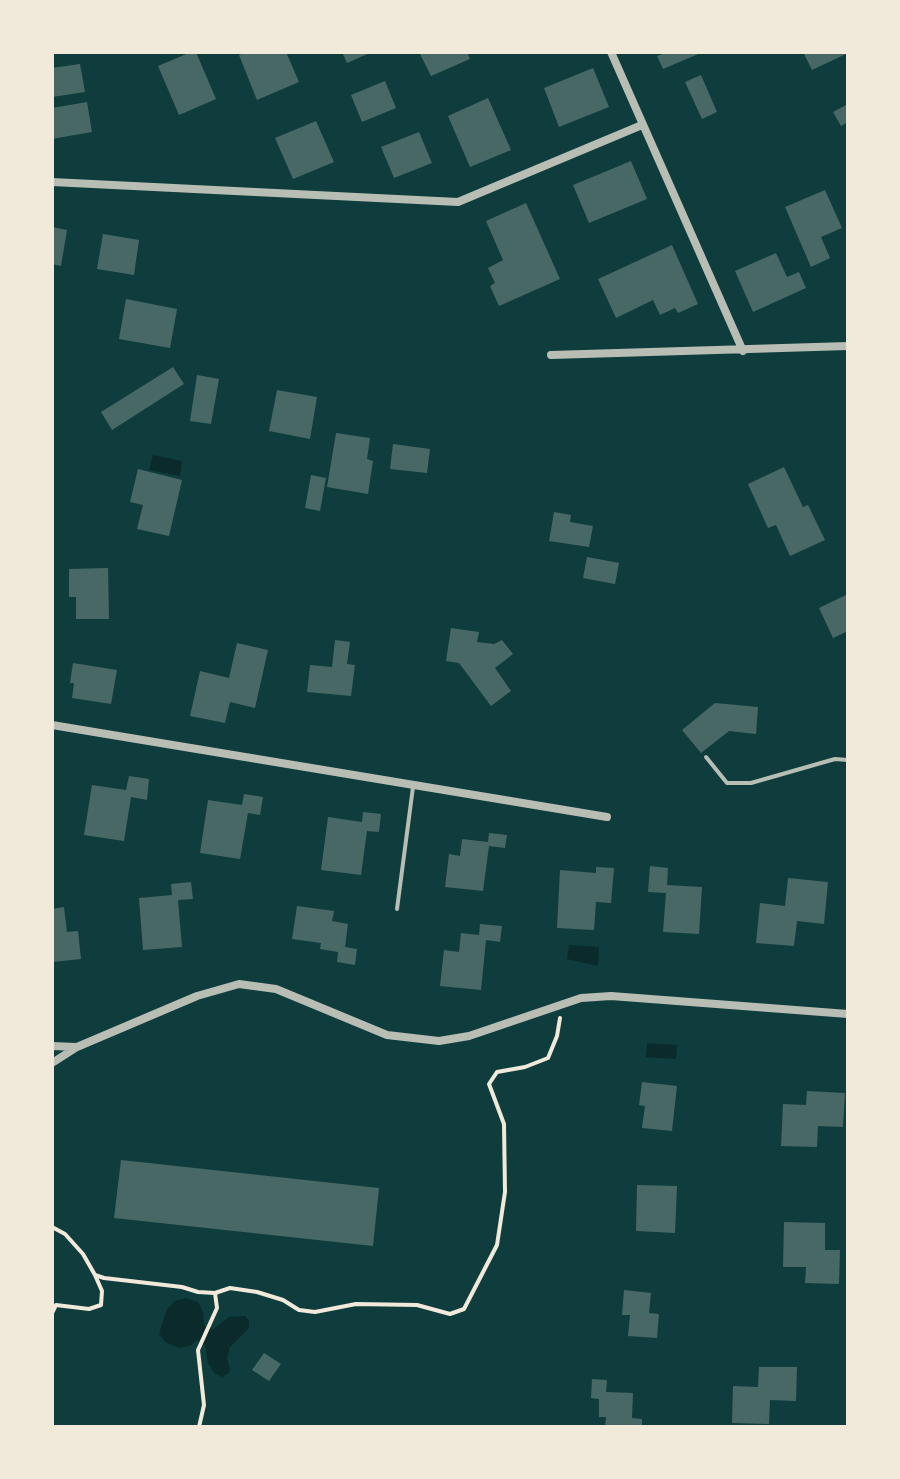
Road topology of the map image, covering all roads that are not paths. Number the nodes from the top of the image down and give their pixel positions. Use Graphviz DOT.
graph roads {
  1 [pos="611,52"];
  2 [pos="642,125"];
  3 [pos="52,182"];
  4 [pos="848,346"];
  5 [pos="743,351"];
  6 [pos="551,355"];
  7 [pos="52,725"];
  8 [pos="706,757"];
  9 [pos="848,760"];
  10 [pos="414,785"];
  11 [pos="607,817"];
  12 [pos="397,909"];
  13 [pos="848,1014"];
  14 [pos="52,1046"];
  15 [pos="77,1047"];
  16 [pos="52,1063"];
  1 -- 2 [label="street"];
  2 -- 3 [label="street"];
  2 -- 5 [label="street"];
  4 -- 5 [label="street"];
  5 -- 6 [label="street"];
  7 -- 10 [label="street"];
  8 -- 9 [label="lane"];
  10 -- 11 [label="street"];
  10 -- 12 [label="lane"];
  13 -- 15 [label="street"];
  14 -- 15 [label="street"];
  15 -- 16 [label="street"];
}
